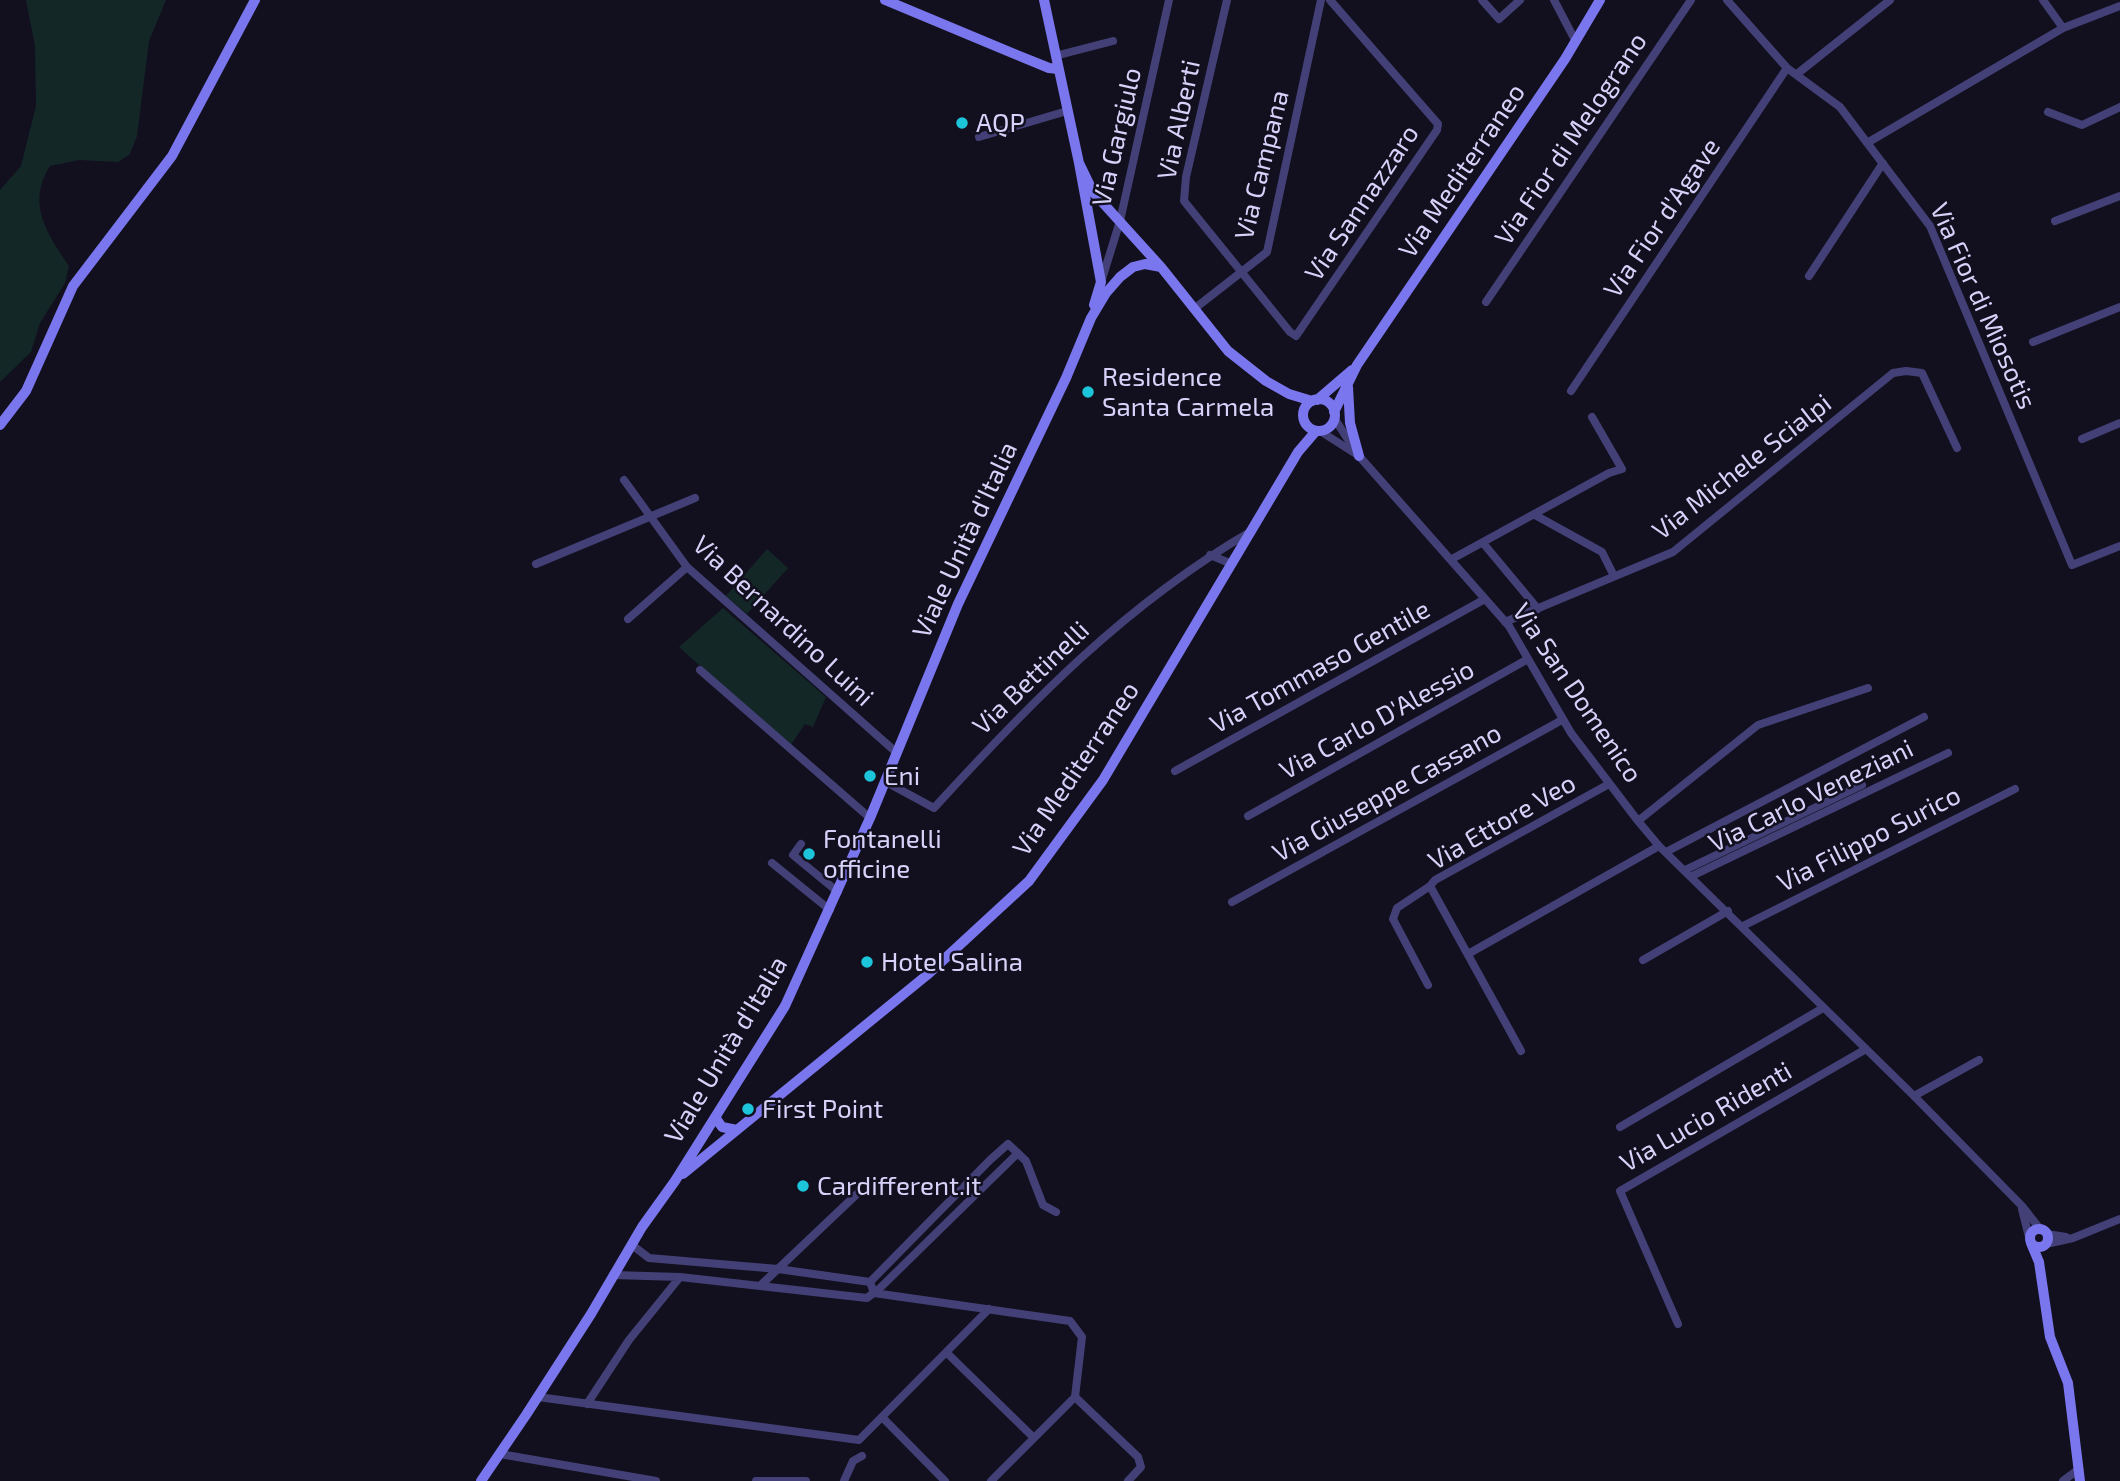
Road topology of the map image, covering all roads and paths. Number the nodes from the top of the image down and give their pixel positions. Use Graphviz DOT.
graph roads {
  1 [pos="255,0"];
  2 [pos="885,0"];
  3 [pos="1044,0"];
  4 [pos="1169,0"];
  5 [pos="1227,0"];
  6 [pos="1321,0"];
  7 [pos="1330,0"];
  8 [pos="1482,0"];
  9 [pos="1520,0"];
  10 [pos="1554,0"];
  11 [pos="1601,0"];
  12 [pos="1691,0"];
  13 [pos="1727,0"];
  14 [pos="1890,0"];
  15 [pos="2043,0"];
  16 [pos="2120,6"];
  17 [pos="2063,28"];
  18 [pos="1113,41"];
  19 [pos="1576,42"];
  20 [pos="1055,56"];
  21 [pos="1058,68"];
  22 [pos="1787,68"];
  23 [pos="1797,74"];
  24 [pos="2120,107"];
  25 [pos="1068,111"];
  26 [pos="2048,112"];
  27 [pos="979,137"];
  28 [pos="1867,143"];
  29 [pos="1079,163"];
  30 [pos="1883,163"];
  31 [pos="2120,195"];
  32 [pos="1120,221"];
  33 [pos="2055,221"];
  34 [pos="1161,267"];
  35 [pos="1243,272"];
  36 [pos="1809,276"];
  37 [pos="1101,282"];
  38 [pos="1486,302"];
  39 [pos="2120,307"];
  40 [pos="1194,309"];
  41 [pos="1091,318"];
  42 [pos="1296,336"];
  43 [pos="2033,342"];
  44 [pos="1357,365"];
  45 [pos="1349,383"];
  46 [pos="1571,391"];
  47 [pos="1314,400"];
  48 [pos="1334,415"];
  49 [pos="1592,417"];
  50 [pos="2120,423"];
  51 [pos="0,425"];
  52 [pos="1318,431"];
  53 [pos="2082,439"];
  54 [pos="1957,448"];
  55 [pos="1359,456"];
  56 [pos="624,480"];
  57 [pos="695,498"];
  58 [pos="1535,514"];
  59 [pos="650,516"];
  60 [pos="1251,531"];
  61 [pos="1483,543"];
  62 [pos="2120,546"];
  63 [pos="1210,555"];
  64 [pos="1452,559"];
  65 [pos="1231,564"];
  66 [pos="536,565"];
  67 [pos="687,568"];
  68 [pos="1614,576"];
  69 [pos="1485,599"];
  70 [pos="1538,609"];
  71 [pos="628,620"];
  72 [pos="1505,622"];
  73 [pos="1528,659"];
  74 [pos="700,670"];
  75 [pos="1868,688"];
  76 [pos="1923,718"];
  77 [pos="1562,720"];
  78 [pos="897,753"];
  79 [pos="1948,753"];
  80 [pos="1175,771"];
  81 [pos="886,782"];
  82 [pos="1609,784"];
  83 [pos="1862,785"];
  84 [pos="2015,789"];
  85 [pos="1248,816"];
  86 [pos="870,818"];
  87 [pos="1637,821"];
  88 [pos="801,845"];
  89 [pos="1663,849"];
  90 [pos="772,863"];
  91 [pos="1689,873"];
  92 [pos="1430,886"];
  93 [pos="838,892"];
  94 [pos="1232,902"];
  95 [pos="830,911"];
  96 [pos="1728,911"];
  97 [pos="1743,926"];
  98 [pos="1468,954"];
  99 [pos="1643,960"];
  100 [pos="1428,985"];
  101 [pos="1822,1008"];
  102 [pos="1866,1049"];
  103 [pos="1521,1051"];
  104 [pos="1979,1060"];
  105 [pos="1914,1096"];
  106 [pos="715,1116"];
  107 [pos="1620,1127"];
  108 [pos="737,1130"];
  109 [pos="1016,1150"];
  110 [pos="675,1181"];
  111 [pos="858,1193"];
  112 [pos="2022,1206"];
  113 [pos="1055,1212"];
  114 [pos="2120,1219"];
  115 [pos="2045,1238"];
  116 [pos="2030,1240"];
  117 [pos="632,1245"];
  118 [pos="2039,1262"];
  119 [pos="778,1269"];
  120 [pos="613,1275"];
  121 [pos="680,1277"];
  122 [pos="870,1282"];
  123 [pos="761,1285"];
  124 [pos="874,1293"];
  125 [pos="989,1309"];
  126 [pos="1678,1324"];
  127 [pos="947,1353"];
  128 [pos="1075,1396"];
  129 [pos="538,1397"];
  130 [pos="587,1404"];
  131 [pos="882,1417"];
  132 [pos="1034,1438"];
  133 [pos="500,1454"];
  134 [pos="862,1456"];
  135 [pos="2079,1469"];
  136 [pos="481,1481"];
  137 [pos="656,1481"];
  138 [pos="756,1481"];
  139 [pos="806,1481"];
  140 [pos="844,1481"];
  141 [pos="945,1481"];
  142 [pos="991,1481"];
  143 [pos="1128,1481"];
  144 [pos="2063,1481"];
  145 [pos="2080,1481"];
  1 -- 51 [label="main road"];
  2 -- 21 [label="main road"];
  3 -- 20 [label="main road"];
  4 -- 32 [label="street, Via Gargiulo"];
  5 -- 35 [label="street, Via Alberti"];
  6 -- 35 [label="street, Via Campana"];
  7 -- 42 [label="street, Via Sannazzaro"];
  8 -- 9 [label="street"];
  10 -- 19 [label="street"];
  11 -- 19 [label="main road, Via Mediterraneo"];
  12 -- 38 [label="street, Via Fior di Melograno"];
  13 -- 22 [label="street, Via Fior di Miosotis"];
  14 -- 23 [label="street"];
  15 -- 17 [label="street"];
  16 -- 17 [label="street"];
  17 -- 28 [label="street"];
  18 -- 20 [label="street"];
  19 -- 44 [label="main road, Via Mediterraneo"];
  20 -- 21 [label="main road"];
  21 -- 25 [label="main road"];
  22 -- 23 [label="street, Via Fior di Miosotis"];
  22 -- 46 [label="street, Via Fior d'Agave"];
  23 -- 28 [label="street, Via Fior di Miosotis"];
  24 -- 26 [label="street"];
  25 -- 27 [label="street"];
  25 -- 29 [label="main road"];
  28 -- 30 [label="street, Via Fior di Miosotis"];
  29 -- 32 [label="main road"];
  29 -- 37 [label="main road"];
  30 -- 36 [label="street"];
  30 -- 62 [label="street, Via Fior di Miosotis"];
  31 -- 33 [label="street"];
  32 -- 34 [label="main road"];
  32 -- 37 [label="street, Via Gargiulo"];
  34 -- 40 [label="main road"];
  34 -- 41 [label="main road, Viale Unità d'Italia"];
  35 -- 40 [label="street, Via Campana"];
  35 -- 42 [label="street, Via Alberti"];
  37 -- 41 [label="main road"];
  39 -- 43 [label="street"];
  40 -- 47 [label="main road"];
  41 -- 78 [label="main road, Viale Unità d'Italia"];
  44 -- 45 [label="main road"];
  44 -- 47 [label="main road"];
  45 -- 48 [label="main road"];
  45 -- 55 [label="main road"];
  47 -- 48 [label="main road"];
  47 -- 52 [label="main road"];
  48 -- 52 [label="main road"];
  48 -- 55 [label="street, Via San Domenico"];
  49 -- 58 [label="street"];
  50 -- 53 [label="street"];
  52 -- 55 [label="street, Via San Domenico"];
  52 -- 60 [label="main road, Via Mediterraneo"];
  54 -- 68 [label="street, Via Michele Scialpi"];
  55 -- 64 [label="street, Via San Domenico"];
  56 -- 59 [label="street, Via Bernardino Luini"];
  57 -- 59 [label="street"];
  58 -- 61 [label="street"];
  58 -- 68 [label="street"];
  59 -- 66 [label="street"];
  59 -- 67 [label="street, Via Bernardino Luini"];
  60 -- 63 [label="street, Via Bettinelli"];
  60 -- 65 [label="main road, Via Mediterraneo"];
  61 -- 64 [label="street"];
  61 -- 70 [label="street"];
  63 -- 65 [label="street"];
  63 -- 81 [label="street, Via Bettinelli"];
  64 -- 69 [label="street, Via San Domenico"];
  65 -- 108 [label="main road, Via Mediterraneo"];
  67 -- 71 [label="street"];
  67 -- 78 [label="street, Via Bernardino Luini"];
  68 -- 70 [label="street, Via Michele Scialpi"];
  69 -- 72 [label="street, Via San Domenico"];
  69 -- 80 [label="street, Via Tommaso Gentile"];
  70 -- 72 [label="street, Via Michele Scialpi"];
  72 -- 73 [label="street, Via San Domenico"];
  73 -- 77 [label="street, Via San Domenico"];
  73 -- 85 [label="street, Via Carlo D'Alessio"];
  74 -- 86 [label="street"];
  75 -- 87 [label="street"];
  76 -- 89 [label="street"];
  77 -- 82 [label="street, Via San Domenico"];
  77 -- 94 [label="street, Via Giuseppe Cassano"];
  78 -- 81 [label="main road, Viale Unità d'Italia"];
  79 -- 91 [label="street, Via Carlo Veneziani"];
  81 -- 86 [label="main road, Viale Unità d'Italia"];
  82 -- 87 [label="street, Via San Domenico"];
  82 -- 92 [label="street, Via Ettore Veo"];
  83 -- 91 [label="street"];
  84 -- 97 [label="street, Via Filippo Surico"];
  86 -- 93 [label="main road, Viale Unità d'Italia"];
  87 -- 89 [label="street, Via San Domenico"];
  88 -- 93 [label="street"];
  89 -- 91 [label="street, Via San Domenico"];
  89 -- 98 [label="street"];
  90 -- 95 [label="street"];
  91 -- 96 [label="street, Via San Domenico"];
  92 -- 98 [label="street, Via Ettore Veo"];
  92 -- 100 [label="street"];
  93 -- 95 [label="main road, Viale Unità d'Italia"];
  95 -- 106 [label="main road, Viale Unità d'Italia"];
  96 -- 97 [label="street, Via San Domenico"];
  96 -- 99 [label="street"];
  97 -- 101 [label="street, Via San Domenico"];
  98 -- 103 [label="street, Via Ettore Veo"];
  101 -- 102 [label="street, Via San Domenico"];
  101 -- 107 [label="street"];
  102 -- 105 [label="street, Via San Domenico"];
  102 -- 126 [label="street, Via Lucio Ridenti"];
  104 -- 105 [label="street"];
  105 -- 112 [label="street, Via San Domenico"];
  106 -- 108 [label="main road"];
  106 -- 110 [label="main road, Viale Unità d'Italia"];
  108 -- 110 [label="main road, Via Mediterraneo"];
  109 -- 113 [label="street"];
  109 -- 122 [label="street"];
  109 -- 124 [label="street"];
  110 -- 117 [label="main road, Viale Unità d'Italia"];
  111 -- 119 [label="street"];
  112 -- 115 [label="street, Via San Domenico"];
  112 -- 116 [label="street"];
  114 -- 115 [label="street"];
  115 -- 116 [label="main road"];
  115 -- 116 [label="main road"];
  115 -- 118 [label="main road"];
  116 -- 118 [label="main road"];
  117 -- 119 [label="street"];
  117 -- 120 [label="main road, Viale Unità d'Italia"];
  118 -- 135 [label="main road"];
  119 -- 122 [label="street"];
  119 -- 123 [label="street"];
  120 -- 121 [label="street"];
  120 -- 129 [label="main road, Viale Unità d'Italia"];
  121 -- 123 [label="street"];
  121 -- 130 [label="street"];
  122 -- 124 [label="street"];
  123 -- 124 [label="street"];
  124 -- 125 [label="street"];
  125 -- 127 [label="street"];
  125 -- 128 [label="street"];
  127 -- 131 [label="street"];
  127 -- 132 [label="street"];
  128 -- 132 [label="street"];
  128 -- 143 [label="street"];
  129 -- 130 [label="street"];
  129 -- 133 [label="main road, Viale Unità d'Italia"];
  130 -- 131 [label="street"];
  131 -- 141 [label="street"];
  132 -- 142 [label="street"];
  133 -- 136 [label="main road, Viale Unità d'Italia"];
  133 -- 137 [label="street"];
  134 -- 140 [label="street"];
  135 -- 144 [label="street"];
  135 -- 145 [label="main road"];
  138 -- 139 [label="street"];
}
